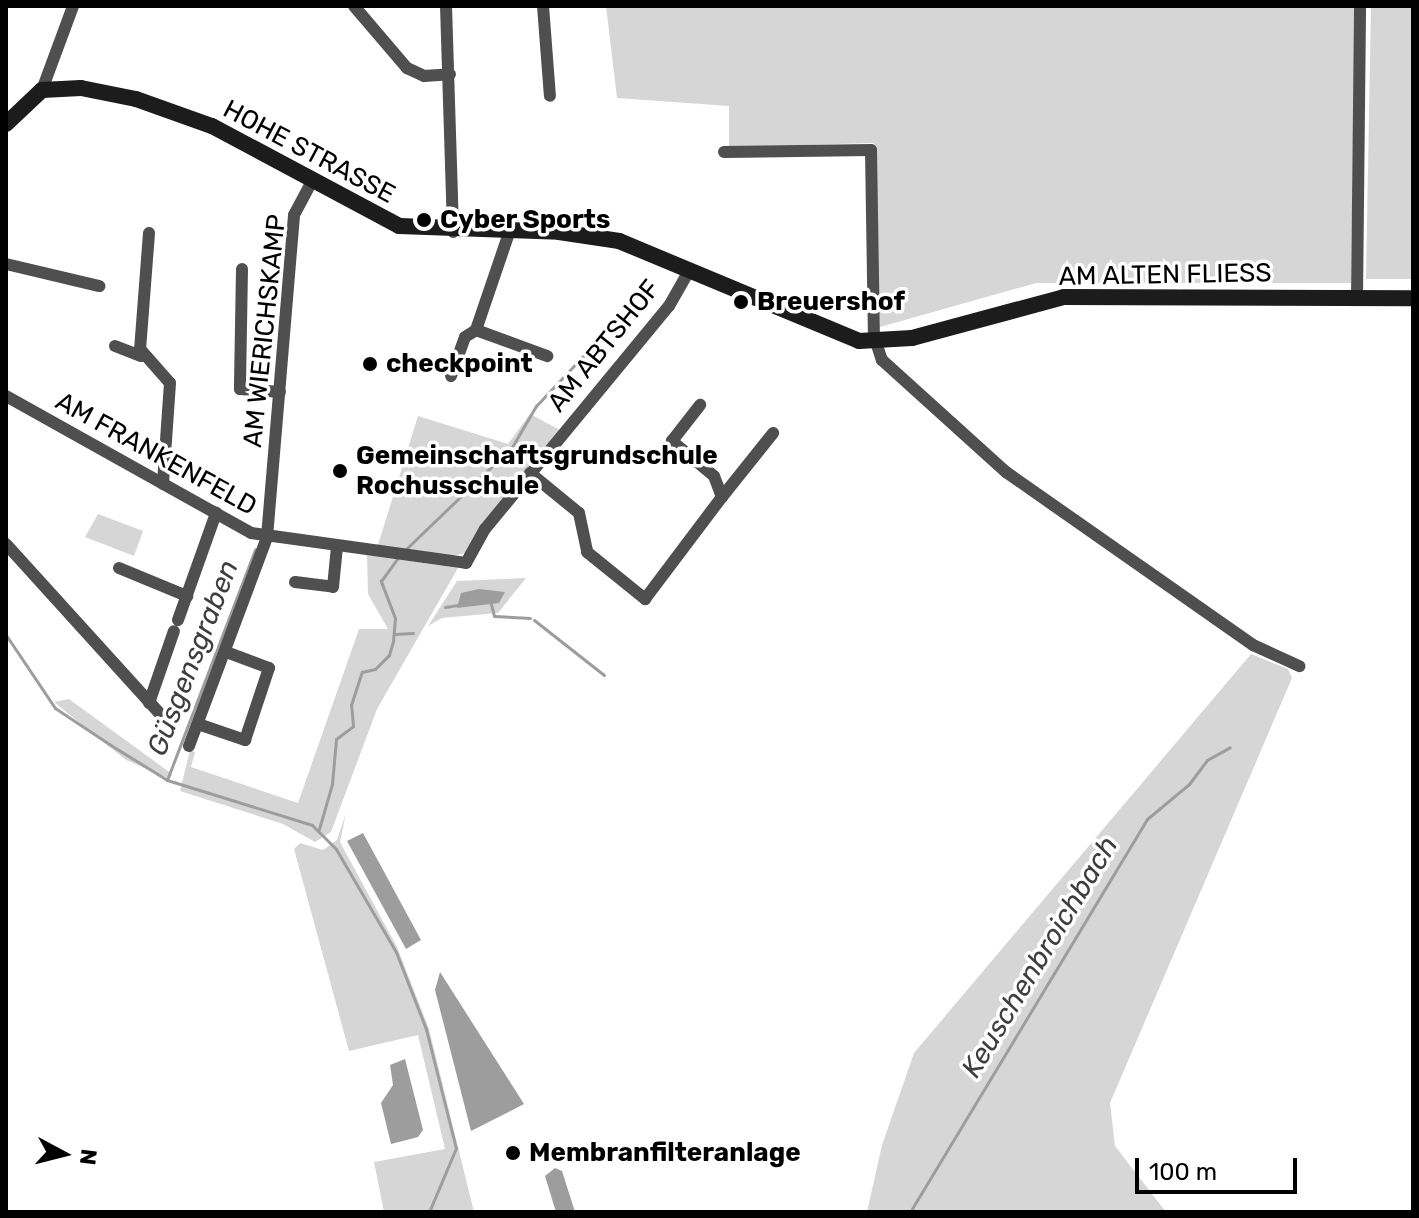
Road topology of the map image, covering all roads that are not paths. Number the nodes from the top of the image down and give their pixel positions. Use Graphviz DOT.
graph roads {
  1 [pos="73,6"];
  2 [pos="354,6"];
  3 [pos="446,6"];
  4 [pos="543,6"];
  5 [pos="1360,6"];
  6 [pos="450,74"];
  7 [pos="42,90"];
  8 [pos="550,96"];
  9 [pos="6,124"];
  10 [pos="724,152"];
  11 [pos="312,181"];
  12 [pos="453,232"];
  13 [pos="149,233"];
  14 [pos="509,233"];
  15 [pos="6,264"];
  16 [pos="242,269"];
  17 [pos="689,271"];
  18 [pos="99,286"];
  19 [pos="1357,298"];
  20 [pos="1413,298"];
  21 [pos="476,330"];
  22 [pos="875,338"];
  23 [pos="115,346"];
  24 [pos="141,356"];
  25 [pos="547,356"];
  26 [pos="451,376"];
  27 [pos="280,392"];
  28 [pos="6,396"];
  29 [pos="700,405"];
  30 [pos="773,433"];
  31 [pos="530,473"];
  32 [pos="163,484"];
  33 [pos="722,497"];
  34 [pos="216,513"];
  35 [pos="267,537"];
  36 [pos="6,544"];
  37 [pos="337,547"];
  38 [pos="466,563"];
  39 [pos="119,568"];
  40 [pos="295,582"];
  41 [pos="187,596"];
  42 [pos="226,652"];
  43 [pos="1299,666"];
  44 [pos="149,703"];
  45 [pos="160,714"];
  46 [pos="198,724"];
  47 [pos="189,746"];
  1 -- 7 [label="street"];
  2 -- 6 [label="street"];
  3 -- 6 [label="street"];
  4 -- 8 [label="street"];
  5 -- 19 [label="street"];
  6 -- 12 [label="street"];
  7 -- 9 [label="main road"];
  7 -- 11 [label="main road, HOHE STRASSE"];
  10 -- 22 [label="street"];
  11 -- 12 [label="main road, HOHE STRASSE"];
  11 -- 27 [label="street, AM WIERICHSKAMP"];
  12 -- 14 [label="main road, HOHE STRASSE"];
  13 -- 24 [label="street"];
  14 -- 17 [label="main road, HOHE STRASSE"];
  14 -- 21 [label="street"];
  15 -- 18 [label="street"];
  16 -- 27 [label="street"];
  17 -- 22 [label="main road, HOHE STRASSE"];
  17 -- 31 [label="street, AM ABTSHOF"];
  19 -- 20 [label="main road, AM ALTEN FLIESS"];
  19 -- 22 [label="main road, AM ALTEN FLIESS"];
  21 -- 25 [label="street"];
  21 -- 26 [label="street"];
  22 -- 43 [label="street"];
  23 -- 24 [label="street"];
  24 -- 32 [label="street"];
  27 -- 35 [label="street, AM WIERICHSKAMP"];
  28 -- 32 [label="street, AM FRANKENFELD"];
  29 -- 33 [label="street"];
  30 -- 33 [label="street"];
  31 -- 33 [label="street"];
  31 -- 38 [label="street, AM ABTSHOF"];
  32 -- 34 [label="street, AM FRANKENFELD"];
  34 -- 35 [label="street, AM FRANKENFELD"];
  34 -- 41 [label="street"];
  35 -- 37 [label="street, AM FRANKENFELD"];
  35 -- 42 [label="street, AM WIERICHSKAMP"];
  36 -- 44 [label="street"];
  37 -- 38 [label="street, AM FRANKENFELD"];
  37 -- 40 [label="street"];
  39 -- 41 [label="street"];
  41 -- 44 [label="street"];
  42 -- 46 [label="street, AM WIERICHSKAMP"];
  42 -- 46 [label="street"];
  44 -- 45 [label="street"];
  46 -- 47 [label="street, AM WIERICHSKAMP"];
}
